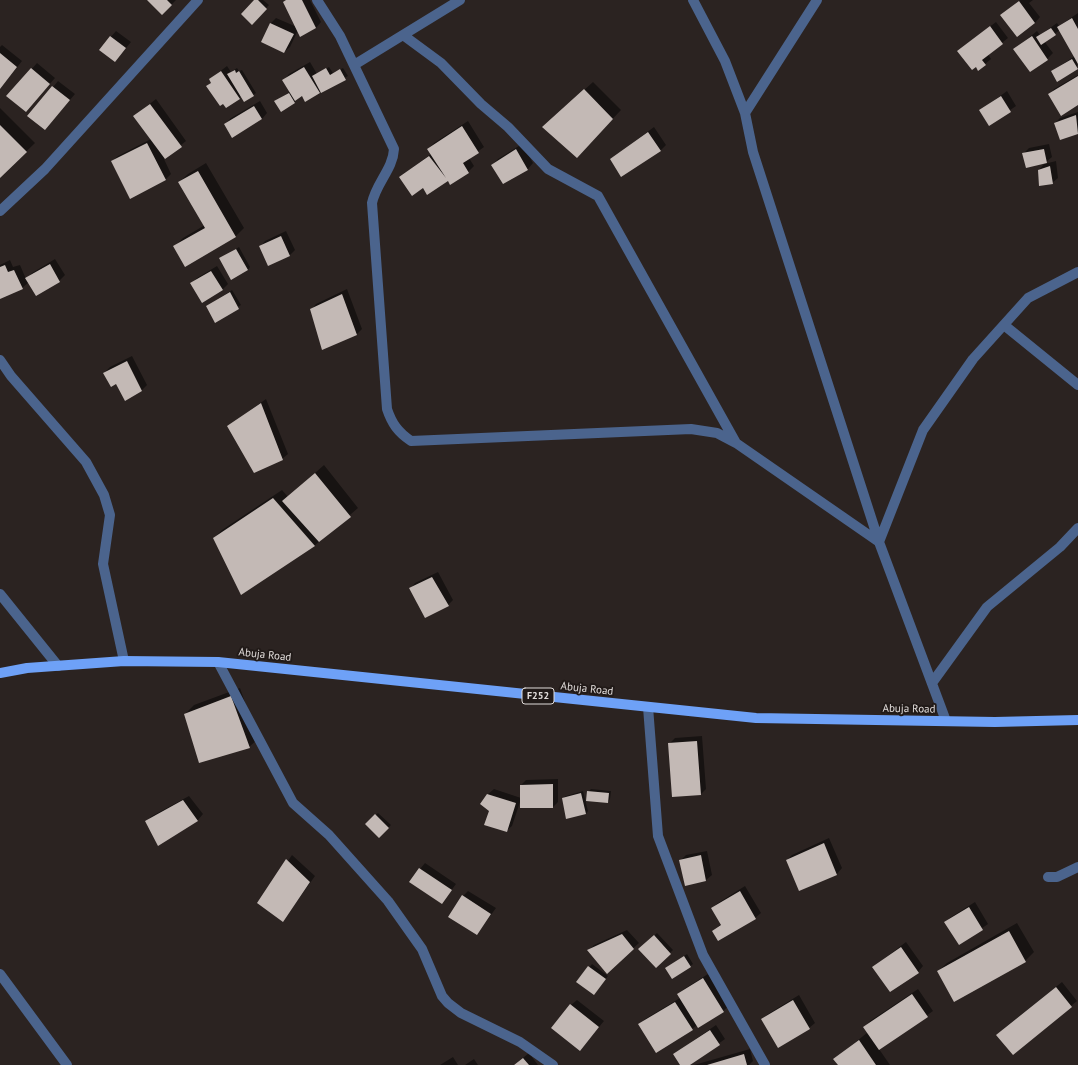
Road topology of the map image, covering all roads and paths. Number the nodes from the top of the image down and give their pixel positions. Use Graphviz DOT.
graph roads {
  1 [pos="198,0"];
  2 [pos="317,0"];
  3 [pos="460,0"];
  4 [pos="693,0"];
  5 [pos="817,0"];
  6 [pos="403,35"];
  7 [pos="354,65"];
  8 [pos="745,113"];
  9 [pos="0,211"];
  10 [pos="1078,272"];
  11 [pos="1004,325"];
  12 [pos="0,360"];
  13 [pos="1078,385"];
  14 [pos="736,443"];
  15 [pos="1078,528"];
  16 [pos="880,542"];
  17 [pos="0,594"];
  18 [pos="124,662"];
  19 [pos="218,662"];
  20 [pos="58,666"];
  21 [pos="0,673"];
  22 [pos="932,683"];
  23 [pos="648,707"];
  24 [pos="1078,720"];
  25 [pos="946,721"];
  26 [pos="1078,867"];
  27 [pos="1048,877"];
  28 [pos="0,974"];
  29 [pos="67,1065"];
  30 [pos="553,1065"];
  31 [pos="765,1065"];
  1 -- 9 [label="street"];
  2 -- 7 [label="street"];
  3 -- 6 [label="street"];
  4 -- 8 [label="street"];
  5 -- 8 [label="street"];
  6 -- 7 [label="street"];
  6 -- 14 [label="street"];
  7 -- 14 [label="street"];
  8 -- 16 [label="street"];
  10 -- 11 [label="street"];
  11 -- 13 [label="street"];
  11 -- 16 [label="street"];
  12 -- 18 [label="street"];
  14 -- 16 [label="street"];
  15 -- 22 [label="street"];
  16 -- 22 [label="street"];
  17 -- 20 [label="street"];
  18 -- 19 [label="main road, Abuja Road / F252"];
  18 -- 20 [label="main road, Abuja Road / F252"];
  19 -- 23 [label="main road, Abuja Road / F252"];
  19 -- 30 [label="street"];
  20 -- 21 [label="main road, Abuja Road / F252"];
  22 -- 25 [label="street"];
  23 -- 25 [label="main road, Abuja Road / F252"];
  23 -- 31 [label="street"];
  24 -- 25 [label="main road, Abuja Road / F252"];
  26 -- 27 [label="street"];
  28 -- 29 [label="street"];
}
